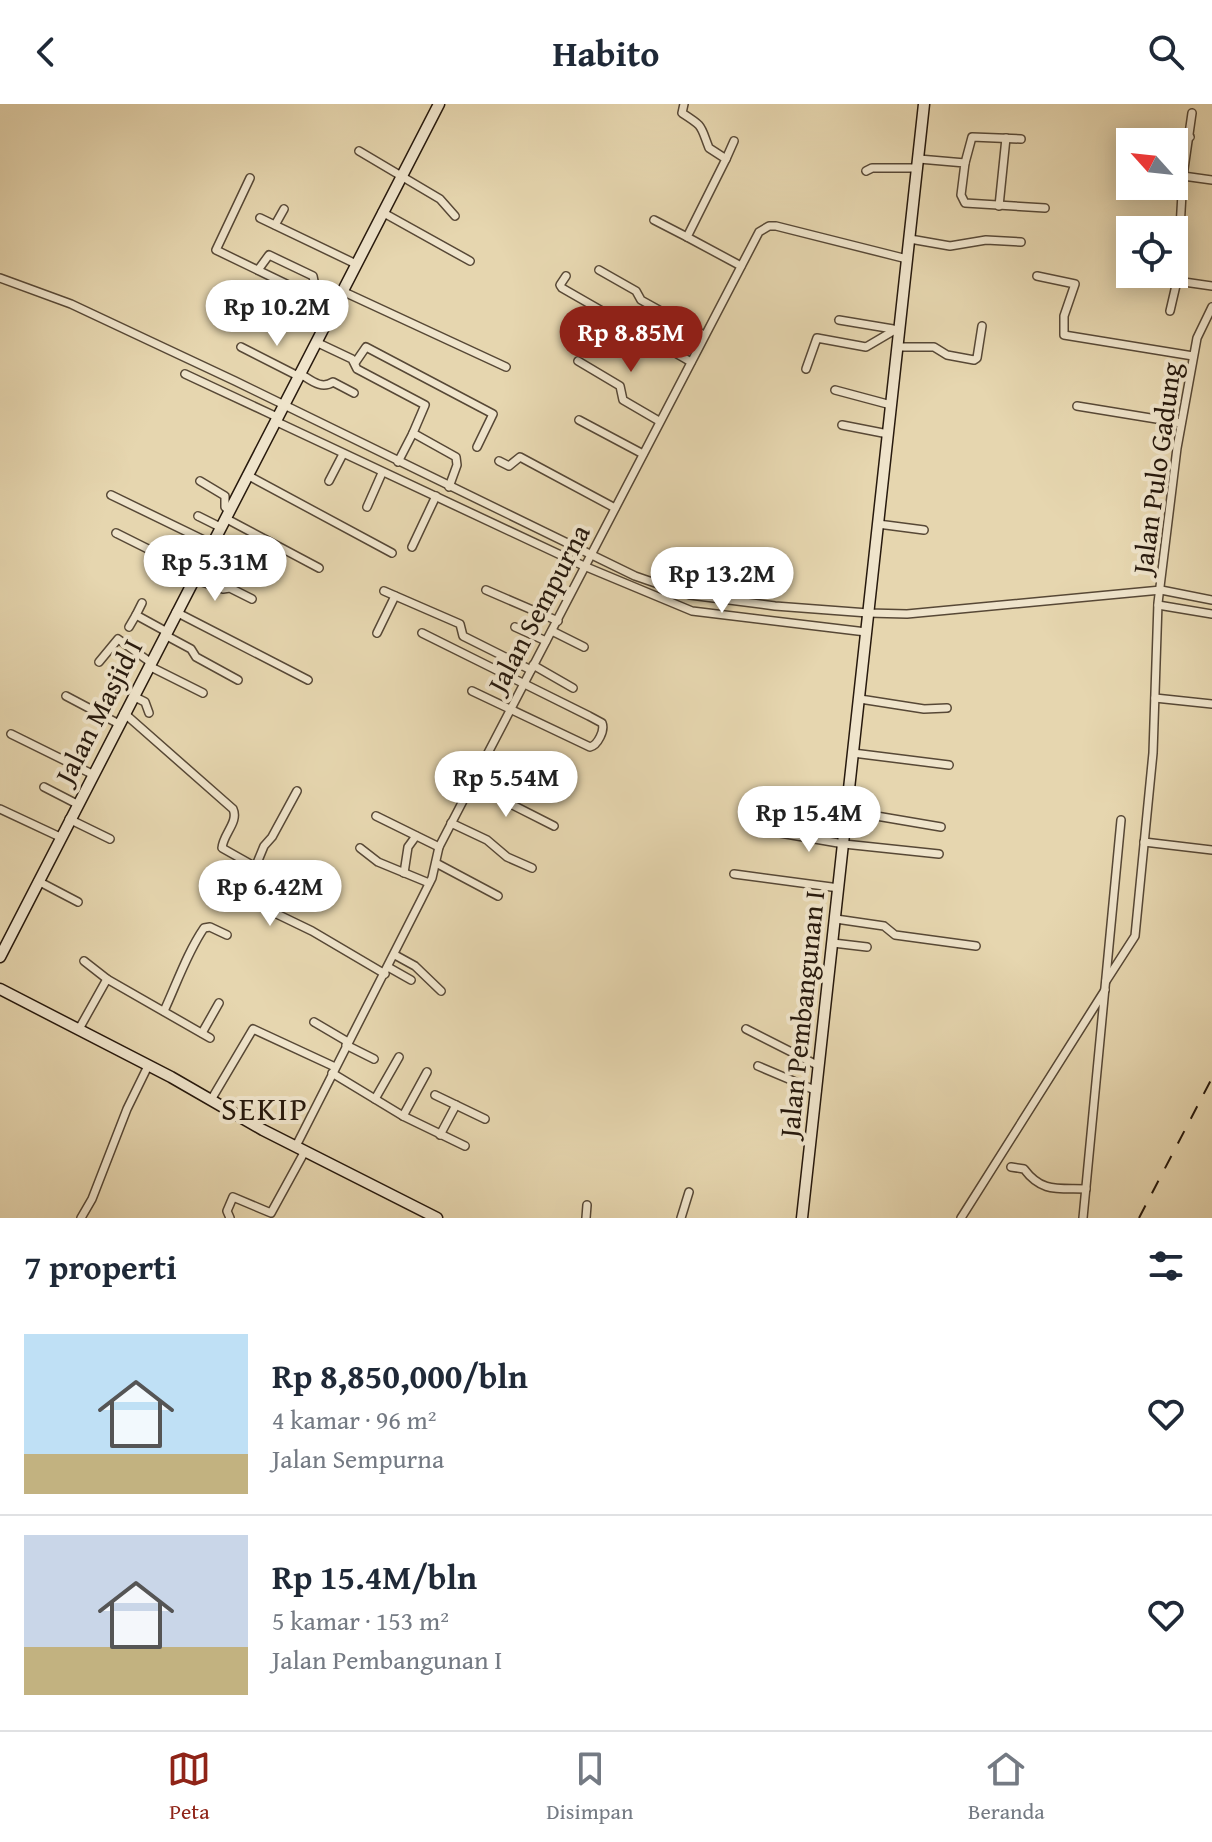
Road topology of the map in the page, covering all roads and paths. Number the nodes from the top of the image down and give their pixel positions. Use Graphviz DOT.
graph roads {
  1 [pos="439,104"];
  2 [pos="684,104"];
  3 [pos="924,104"];
  4 [pos="1192,113"];
  5 [pos="1190,137"];
  6 [pos="1006,138"];
  7 [pos="1021,139"];
  8 [pos="734,141"];
  9 [pos="1188,148"];
  10 [pos="359,151"];
  11 [pos="726,159"];
  12 [pos="918,163"];
  13 [pos="965,163"];
  14 [pos="866,171"];
  15 [pos="402,176"];
  16 [pos="1188,177"];
  17 [pos="250,178"];
  18 [pos="1212,180"];
  19 [pos="999,206"];
  20 [pos="1045,208"];
  21 [pos="284,209"];
  22 [pos="382,212"];
  23 [pos="455,216"];
  24 [pos="260,218"];
  25 [pos="654,220"];
  26 [pos="275,225"];
  27 [pos="687,237"];
  28 [pos="910,239"];
  29 [pos="1021,242"];
  30 [pos="907,259"];
  31 [pos="470,261"];
  32 [pos="356,264"];
  33 [pos="741,266"];
  34 [pos="258,270"];
  35 [pos="599,270"];
  36 [pos="566,276"];
  37 [pos="1037,276"];
  38 [pos="0,278"];
  39 [pos="1188,283"];
  40 [pos="1212,286"];
  41 [pos="1175,288"];
  42 [pos="342,291"];
  43 [pos="308,294"];
  44 [pos="334,307"];
  45 [pos="1212,307"];
  46 [pos="1170,311"];
  47 [pos="839,320"];
  48 [pos="622,324"];
  49 [pos="982,326"];
  50 [pos="579,327"];
  51 [pos="897,328"];
  52 [pos="704,335"];
  53 [pos="316,342"];
  54 [pos="241,347"];
  55 [pos="898,347"];
  56 [pos="1193,356"];
  57 [pos="578,361"];
  58 [pos="691,362"];
  59 [pos="355,363"];
  60 [pos="506,367"];
  61 [pos="806,369"];
  62 [pos="185,374"];
  63 [pos="298,375"];
  64 [pos="835,390"];
  65 [pos="354,393"];
  66 [pos="891,405"];
  67 [pos="1077,406"];
  68 [pos="279,413"];
  69 [pos="579,420"];
  70 [pos="659,421"];
  71 [pos="1181,423"];
  72 [pos="842,425"];
  73 [pos="413,433"];
  74 [pos="888,434"];
  75 [pos="477,447"];
  76 [pos="343,454"];
  77 [pos="643,454"];
  78 [pos="499,461"];
  79 [pos="398,462"];
  80 [pos="382,473"];
  81 [pos="247,475"];
  82 [pos="200,481"];
  83 [pos="329,481"];
  84 [pos="449,487"];
  85 [pos="111,495"];
  86 [pos="436,496"];
  87 [pos="367,507"];
  88 [pos="615,508"];
  89 [pos="480,509"];
  90 [pos="198,516"];
  91 [pos="225,519"];
  92 [pos="878,524"];
  93 [pos="924,530"];
  94 [pos="116,533"];
  95 [pos="211,545"];
  96 [pos="412,547"];
  97 [pos="392,553"];
  98 [pos="587,561"];
  99 [pos="319,568"];
  100 [pos="258,569"];
  101 [pos="194,576"];
  102 [pos="486,590"];
  103 [pos="384,591"];
  104 [pos="395,596"];
  105 [pos="1159,598"];
  106 [pos="252,599"];
  107 [pos="1212,600"];
  108 [pos="142,603"];
  109 [pos="176,612"];
  110 [pos="1212,614"];
  111 [pos="136,615"];
  112 [pos="558,621"];
  113 [pos="867,622"];
  114 [pos="129,627"];
  115 [pos="515,627"];
  116 [pos="552,631"];
  117 [pos="377,633"];
  118 [pos="422,633"];
  119 [pos="166,634"];
  120 [pos="546,641"];
  121 [pos="584,647"];
  122 [pos="99,662"];
  123 [pos="150,664"];
  124 [pos="532,668"];
  125 [pos="238,680"];
  126 [pos="308,680"];
  127 [pos="525,682"];
  128 [pos="573,688"];
  129 [pos="472,691"];
  130 [pos="203,693"];
  131 [pos="66,696"];
  132 [pos="133,696"];
  133 [pos="1155,698"];
  134 [pos="860,699"];
  135 [pos="1212,704"];
  136 [pos="947,708"];
  137 [pos="509,710"];
  138 [pos="124,713"];
  139 [pos="149,713"];
  140 [pos="119,724"];
  141 [pos="11,734"];
  142 [pos="853,753"];
  143 [pos="949,765"];
  144 [pos="92,774"];
  145 [pos="471,784"];
  146 [pos="44,787"];
  147 [pos="297,791"];
  148 [pos="77,804"];
  149 [pos="0,809"];
  150 [pos="847,811"];
  151 [pos="376,816"];
  152 [pos="69,819"];
  153 [pos="1121,820"];
  154 [pos="451,823"];
  155 [pos="554,826"];
  156 [pos="941,827"];
  157 [pos="780,833"];
  158 [pos="416,836"];
  159 [pos="60,837"];
  160 [pos="110,839"];
  161 [pos="1144,842"];
  162 [pos="844,844"];
  163 [pos="439,847"];
  164 [pos="360,848"];
  165 [pos="1212,850"];
  166 [pos="939,854"];
  167 [pos="436,863"];
  168 [pos="254,866"];
  169 [pos="532,868"];
  170 [pos="404,873"];
  171 [pos="734,874"];
  172 [pos="38,881"];
  173 [pos="429,883"];
  174 [pos="839,888"];
  175 [pos="225,889"];
  176 [pos="498,896"];
  177 [pos="243,897"];
  178 [pos="78,902"];
  179 [pos="836,919"];
  180 [pos="227,935"];
  181 [pos="833,943"];
  182 [pos="976,946"];
  183 [pos="867,947"];
  184 [pos="395,955"];
  185 [pos="0,957"];
  186 [pos="84,961"];
  187 [pos="386,970"];
  188 [pos="107,979"];
  189 [pos="411,980"];
  190 [pos="1106,985"];
  191 [pos="0,989"];
  192 [pos="441,991"];
  193 [pos="219,1003"];
  194 [pos="164,1011"];
  195 [pos="314,1022"];
  196 [pos="79,1029"];
  197 [pos="746,1029"];
  198 [pos="202,1033"];
  199 [pos="210,1038"];
  200 [pos="347,1043"];
  201 [pos="399,1057"];
  202 [pos="374,1059"];
  203 [pos="148,1066"];
  204 [pos="758,1066"];
  205 [pos="819,1066"];
  206 [pos="334,1070"];
  207 [pos="427,1072"];
  208 [pos="817,1091"];
  209 [pos="435,1095"];
  210 [pos="375,1099"];
  211 [pos="211,1100"];
  212 [pos="456,1105"];
  213 [pos="403,1116"];
  214 [pos="485,1119"];
  215 [pos="440,1135"];
  216 [pos="465,1146"];
  217 [pos="301,1148"];
  218 [pos="1011,1167"];
  219 [pos="1086,1189"];
  220 [pos="689,1192"];
  221 [pos="587,1205"];
  222 [pos="259,1208"];
  223 [pos="81,1218"];
  224 [pos="230,1218"];
  225 [pos="256,1218"];
  226 [pos="437,1218"];
  227 [pos="586,1218"];
  228 [pos="681,1218"];
  229 [pos="802,1218"];
  230 [pos="961,1218"];
  231 [pos="1083,1218"];
  1 -- 15 [label="main road, Jalan Masjid I"];
  2 -- 11 [label="street"];
  3 -- 12 [label="main road, Jalan Pembangunan I"];
  4 -- 5 [label="street"];
  5 -- 9 [label="street"];
  6 -- 7 [label="street"];
  6 -- 13 [label="street"];
  6 -- 19 [label="street"];
  8 -- 11 [label="street"];
  10 -- 15 [label="street"];
  11 -- 27 [label="street"];
  12 -- 13 [label="street"];
  12 -- 14 [label="street"];
  12 -- 28 [label="main road, Jalan Pembangunan I"];
  13 -- 19 [label="street"];
  15 -- 22 [label="main road, Jalan Masjid I"];
  15 -- 23 [label="street"];
  16 -- 18 [label="street"];
  17 -- 34 [label="street"];
  19 -- 20 [label="street"];
  21 -- 26 [label="street"];
  22 -- 31 [label="street"];
  22 -- 32 [label="main road, Jalan Masjid I"];
  24 -- 26 [label="street"];
  25 -- 27 [label="street"];
  26 -- 32 [label="street"];
  27 -- 33 [label="street"];
  28 -- 29 [label="street"];
  28 -- 30 [label="main road, Jalan Pembangunan I"];
  30 -- 33 [label="street, Jalan Sempurna"];
  30 -- 51 [label="main road, Jalan Pembangunan I"];
  32 -- 42 [label="main road, Jalan Masjid I"];
  33 -- 52 [label="street, Jalan Sempurna"];
  34 -- 43 [label="street"];
  34 -- 43 [label="street"];
  35 -- 52 [label="street"];
  36 -- 48 [label="street"];
  37 -- 56 [label="street"];
  38 -- 68 [label="street"];
  39 -- 40 [label="street"];
  41 -- 46 [label="street"];
  42 -- 44 [label="main road, Jalan Masjid I"];
  42 -- 60 [label="street"];
  43 -- 44 [label="street"];
  44 -- 53 [label="main road, Jalan Masjid I"];
  45 -- 56 [label="street, Jalan Pulo Gadung"];
  47 -- 51 [label="street"];
  48 -- 50 [label="street"];
  48 -- 58 [label="street"];
  49 -- 55 [label="street"];
  51 -- 55 [label="main road, Jalan Pembangunan I"];
  51 -- 61 [label="street"];
  52 -- 58 [label="street, Jalan Sempurna"];
  53 -- 59 [label="street"];
  53 -- 63 [label="main road, Jalan Masjid I"];
  54 -- 63 [label="street"];
  55 -- 66 [label="main road, Jalan Pembangunan I"];
  56 -- 71 [label="street, Jalan Pulo Gadung"];
  57 -- 70 [label="street"];
  58 -- 70 [label="street, Jalan Sempurna"];
  59 -- 73 [label="street"];
  59 -- 75 [label="street"];
  62 -- 68 [label="street"];
  63 -- 65 [label="street"];
  63 -- 68 [label="main road, Jalan Masjid I"];
  64 -- 66 [label="street"];
  66 -- 74 [label="main road, Jalan Pembangunan I"];
  67 -- 71 [label="street"];
  68 -- 76 [label="street"];
  68 -- 79 [label="street"];
  68 -- 81 [label="main road, Jalan Masjid I"];
  69 -- 77 [label="street"];
  70 -- 77 [label="street, Jalan Sempurna"];
  71 -- 105 [label="street, Jalan Pulo Gadung"];
  72 -- 74 [label="street"];
  73 -- 79 [label="street"];
  73 -- 84 [label="street"];
  74 -- 92 [label="main road, Jalan Pembangunan I"];
  76 -- 80 [label="street"];
  76 -- 83 [label="street"];
  77 -- 88 [label="street, Jalan Sempurna"];
  78 -- 88 [label="street"];
  79 -- 84 [label="street"];
  80 -- 86 [label="street"];
  80 -- 87 [label="street"];
  81 -- 91 [label="main road, Jalan Masjid I"];
  81 -- 97 [label="street"];
  82 -- 91 [label="street"];
  84 -- 89 [label="street"];
  85 -- 95 [label="street"];
  86 -- 89 [label="street"];
  86 -- 96 [label="street"];
  88 -- 98 [label="street, Jalan Sempurna"];
  89 -- 98 [label="street"];
  89 -- 98 [label="street"];
  90 -- 91 [label="street"];
  91 -- 95 [label="main road, Jalan Masjid I"];
  91 -- 99 [label="street"];
  92 -- 93 [label="street"];
  92 -- 113 [label="main road, Jalan Pembangunan I"];
  94 -- 101 [label="street"];
  95 -- 100 [label="street"];
  95 -- 101 [label="main road, Jalan Masjid I"];
  98 -- 112 [label="street, Jalan Sempurna"];
  98 -- 113 [label="street"];
  98 -- 113 [label="street"];
  101 -- 106 [label="street"];
  101 -- 109 [label="main road, Jalan Masjid I"];
  102 -- 112 [label="street"];
  103 -- 104 [label="street"];
  104 -- 117 [label="street"];
  104 -- 124 [label="street"];
  105 -- 107 [label="street"];
  105 -- 110 [label="street"];
  105 -- 113 [label="street"];
  105 -- 133 [label="street, Jalan Pulo Gadung"];
  108 -- 111 [label="street"];
  109 -- 119 [label="main road, Jalan Masjid I"];
  109 -- 126 [label="street"];
  111 -- 114 [label="street"];
  111 -- 119 [label="street"];
  112 -- 116 [label="street, Jalan Sempurna"];
  113 -- 134 [label="main road, Jalan Pembangunan I"];
  115 -- 120 [label="street"];
  116 -- 120 [label="street, Jalan Sempurna"];
  116 -- 121 [label="street"];
  118 -- 127 [label="street"];
  119 -- 123 [label="main road, Jalan Masjid I"];
  119 -- 125 [label="street"];
  120 -- 124 [label="street, Jalan Sempurna"];
  122 -- 123 [label="street"];
  123 -- 130 [label="street"];
  123 -- 132 [label="main road, Jalan Masjid I"];
  124 -- 127 [label="street, Jalan Sempurna"];
  124 -- 128 [label="street"];
  127 -- 137 [label="street, Jalan Sempurna"];
  127 -- 137 [label="street"];
  129 -- 137 [label="street"];
  131 -- 140 [label="street"];
  132 -- 138 [label="main road, Jalan Masjid I"];
  132 -- 139 [label="street"];
  133 -- 135 [label="street"];
  133 -- 161 [label="street, Jalan Pulo Gadung"];
  134 -- 136 [label="street"];
  134 -- 142 [label="main road, Jalan Pembangunan I"];
  137 -- 145 [label="street, Jalan Sempurna"];
  138 -- 140 [label="main road, Jalan Masjid I"];
  138 -- 168 [label="street"];
  140 -- 144 [label="main road, Jalan Masjid I"];
  141 -- 144 [label="street"];
  142 -- 143 [label="street"];
  142 -- 150 [label="main road, Jalan Pembangunan I"];
  144 -- 148 [label="main road, Jalan Masjid I"];
  145 -- 154 [label="street, Jalan Sempurna"];
  145 -- 155 [label="street"];
  146 -- 148 [label="street"];
  147 -- 168 [label="street"];
  148 -- 152 [label="main road, Jalan Masjid I"];
  149 -- 159 [label="street"];
  150 -- 156 [label="street"];
  150 -- 162 [label="main road, Jalan Pembangunan I"];
  151 -- 158 [label="street"];
  152 -- 159 [label="main road, Jalan Masjid I"];
  152 -- 160 [label="street"];
  153 -- 190 [label="street"];
  154 -- 163 [label="street, Jalan Sempurna"];
  154 -- 169 [label="street"];
  157 -- 162 [label="street"];
  158 -- 163 [label="street"];
  158 -- 170 [label="street"];
  159 -- 172 [label="main road, Jalan Masjid I"];
  161 -- 165 [label="street"];
  161 -- 190 [label="street, Jalan Pulo Gadung"];
  162 -- 166 [label="street"];
  162 -- 174 [label="main road, Jalan Pembangunan I"];
  163 -- 167 [label="street, Jalan Sempurna"];
  164 -- 170 [label="street"];
  167 -- 173 [label="street, Jalan Sempurna"];
  167 -- 176 [label="street"];
  168 -- 177 [label="street"];
  170 -- 173 [label="street"];
  171 -- 174 [label="street"];
  172 -- 178 [label="street"];
  172 -- 185 [label="main road, Jalan Masjid I"];
  173 -- 184 [label="street, Jalan Sempurna"];
  174 -- 179 [label="main road, Jalan Pembangunan I"];
  175 -- 177 [label="street"];
  177 -- 187 [label="street"];
  179 -- 181 [label="main road, Jalan Pembangunan I"];
  179 -- 182 [label="street"];
  180 -- 194 [label="street"];
  181 -- 183 [label="street"];
  181 -- 205 [label="main road, Jalan Pembangunan I"];
  184 -- 187 [label="street, Jalan Sempurna"];
  184 -- 192 [label="street"];
  186 -- 188 [label="street"];
  187 -- 189 [label="street"];
  187 -- 200 [label="street, Jalan Sempurna"];
  188 -- 194 [label="street"];
  188 -- 196 [label="street"];
  190 -- 219 [label="street"];
  190 -- 230 [label="street, Jalan Pulo Gadung"];
  191 -- 196 [label="main road"];
  193 -- 198 [label="street"];
  194 -- 198 [label="street"];
  195 -- 200 [label="street"];
  196 -- 203 [label="main road"];
  197 -- 205 [label="street"];
  198 -- 199 [label="street"];
  200 -- 202 [label="street"];
  200 -- 206 [label="street, Jalan Sempurna"];
  201 -- 210 [label="street"];
  203 -- 211 [label="main road"];
  203 -- 223 [label="street"];
  204 -- 208 [label="street"];
  205 -- 208 [label="main road, Jalan Pembangunan I"];
  206 -- 210 [label="street"];
  206 -- 211 [label="street"];
  206 -- 217 [label="street, Jalan Sempurna"];
  207 -- 213 [label="street"];
  208 -- 229 [label="main road, Jalan Pembangunan I"];
  209 -- 212 [label="street"];
  210 -- 213 [label="street"];
  211 -- 217 [label="main road"];
  212 -- 214 [label="street"];
  212 -- 215 [label="street"];
  213 -- 215 [label="street"];
  215 -- 216 [label="street"];
  217 -- 222 [label="street, Jalan Sempurna"];
  217 -- 226 [label="main road"];
  218 -- 219 [label="street"];
  219 -- 231 [label="street"];
  220 -- 228 [label="street"];
  221 -- 227 [label="street"];
  222 -- 224 [label="street"];
  222 -- 225 [label="street"];
}
